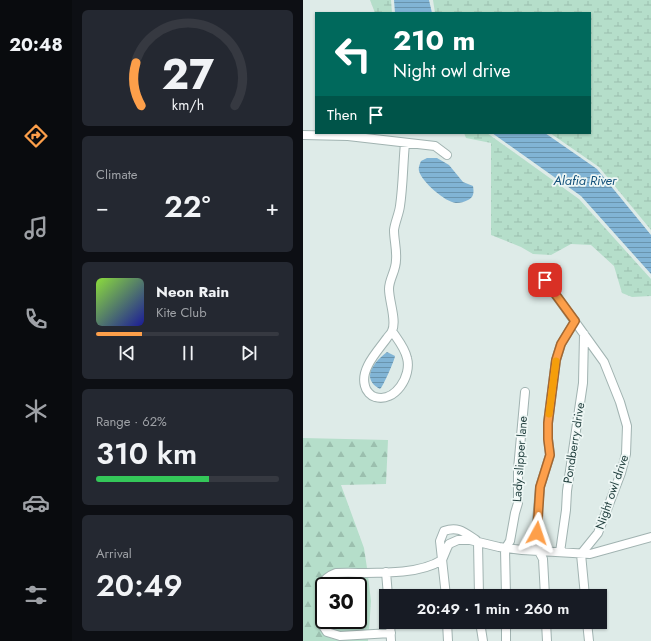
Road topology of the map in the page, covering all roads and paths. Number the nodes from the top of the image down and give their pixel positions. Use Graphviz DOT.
graph roads {
  1 [pos="303,135"];
  2 [pos="405,143"];
  3 [pos="447,155"];
  4 [pos="545,280"];
  5 [pos="575,321"];
  6 [pos="393,331"];
  7 [pos="583,334"];
  8 [pos="525,392"];
  9 [pos="651,537"];
  10 [pos="478,542"];
  11 [pos="505,549"];
  12 [pos="539,551"];
  13 [pos="560,552"];
  14 [pos="581,554"];
  15 [pos="442,560"];
  16 [pos="386,572"];
  17 [pos="387,589"];
  18 [pos="445,589"];
  19 [pos="479,589"];
  20 [pos="505,589"];
  21 [pos="545,589"];
  22 [pos="584,589"];
  23 [pos="447,629"];
  24 [pos="482,629"];
  25 [pos="506,629"];
  26 [pos="546,629"];
  27 [pos="588,629"];
  28 [pos="391,637"];
  29 [pos="448,641"];
  30 [pos="483,641"];
  31 [pos="506,641"];
  32 [pos="547,641"];
  33 [pos="589,641"];
  1 -- 2 [label="street"];
  2 -- 3 [label="street"];
  2 -- 6 [label="street"];
  4 -- 5 [label="street, Night owl drive"];
  5 -- 7 [label="street, Night owl drive"];
  5 -- 12 [label="street"];
  6 -- 6 [label="street"];
  7 -- 13 [label="street, Pondberry drive"];
  7 -- 14 [label="street, Night owl drive"];
  8 -- 11 [label="street, Lady slipper lane"];
  9 -- 14 [label="street"];
  10 -- 11 [label="street"];
  10 -- 15 [label="street"];
  10 -- 15 [label="street"];
  10 -- 19 [label="street"];
  11 -- 12 [label="street"];
  11 -- 20 [label="street"];
  12 -- 13 [label="street"];
  12 -- 21 [label="street"];
  13 -- 14 [label="street"];
  14 -- 22 [label="street"];
  15 -- 16 [label="street"];
  15 -- 18 [label="street"];
  16 -- 17 [label="street"];
  16 -- 28 [label="street"];
  23 -- 29 [label="street"];
  24 -- 30 [label="street"];
  25 -- 31 [label="street"];
  26 -- 32 [label="street"];
  27 -- 33 [label="street"];
}
